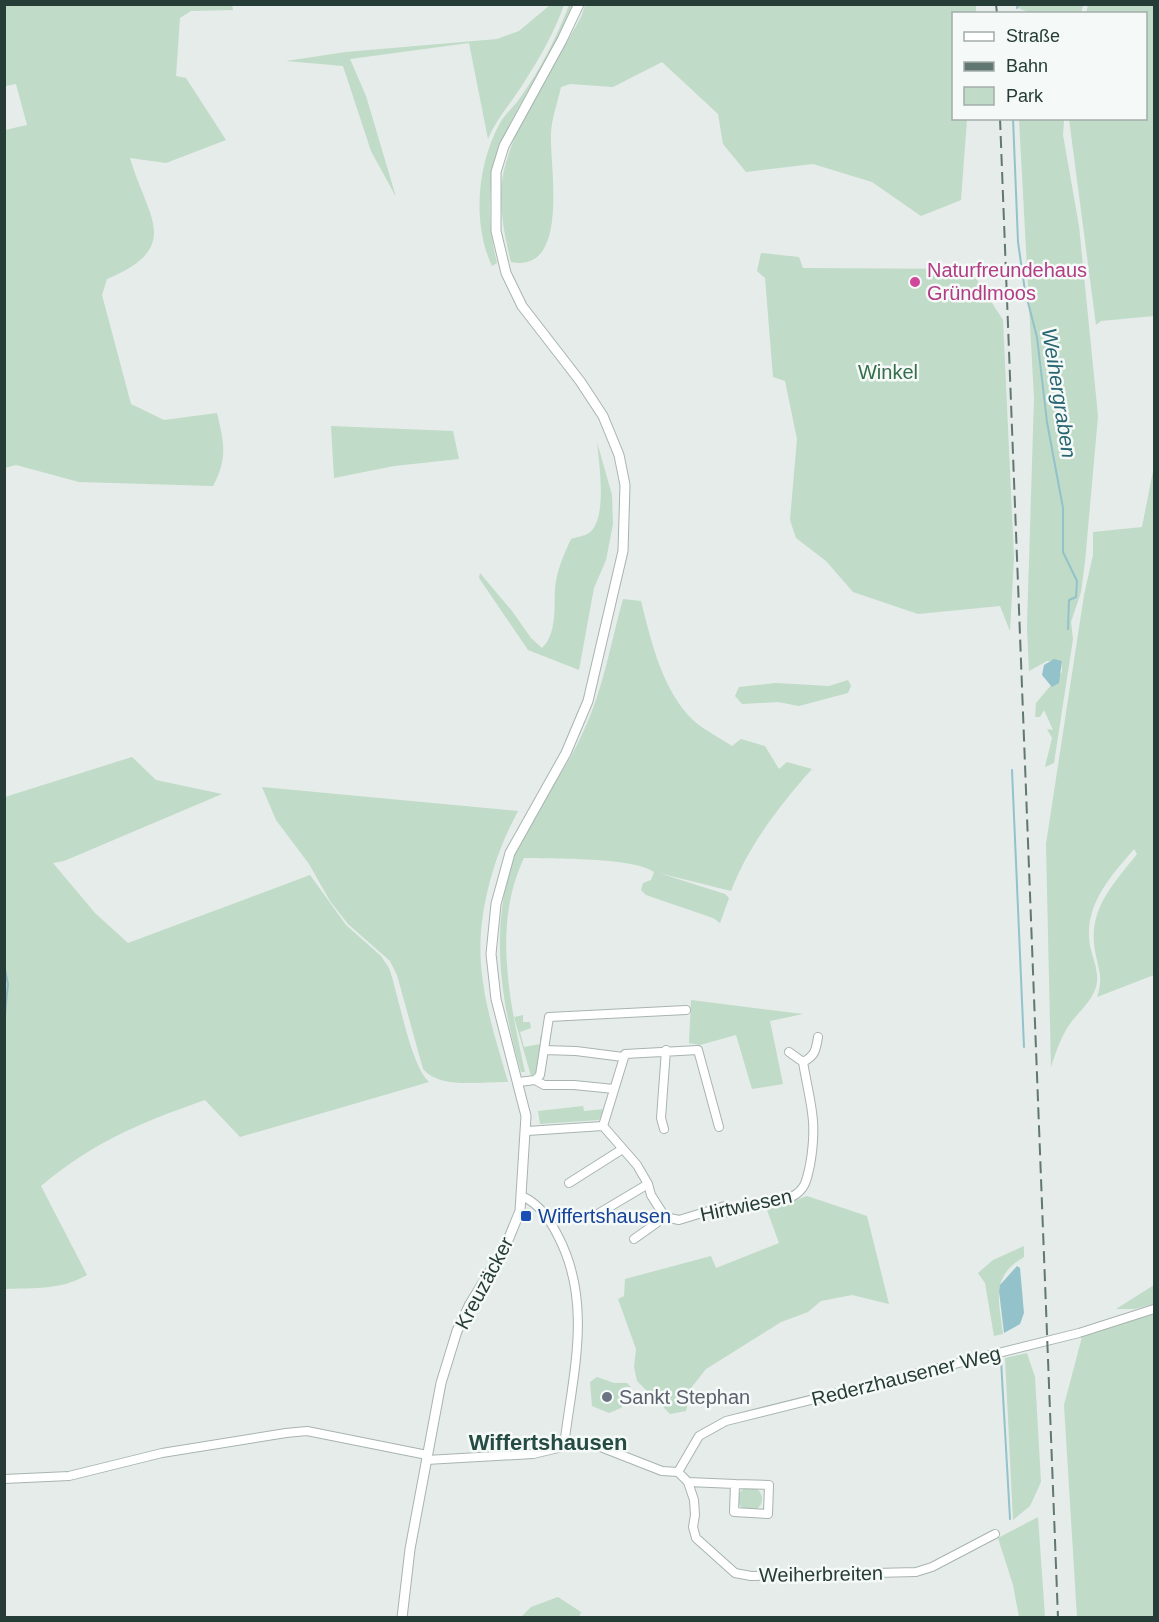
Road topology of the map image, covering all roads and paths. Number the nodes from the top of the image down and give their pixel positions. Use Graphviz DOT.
graph roads {
  1 [pos="579,4"];
  2 [pos="686,1010"];
  3 [pos="818,1037"];
  4 [pos="544,1050"];
  5 [pos="666,1050"];
  6 [pos="789,1053"];
  7 [pos="623,1057"];
  8 [pos="803,1062"];
  9 [pos="535,1080"];
  10 [pos="519,1082"];
  11 [pos="614,1089"];
  12 [pos="603,1126"];
  13 [pos="719,1127"];
  14 [pos="664,1130"];
  15 [pos="527,1131"];
  16 [pos="621,1150"];
  17 [pos="569,1183"];
  18 [pos="648,1184"];
  19 [pos="522,1196"];
  20 [pos="596,1215"];
  21 [pos="665,1217"];
  22 [pos="634,1239"];
  23 [pos="1155,1309"];
  24 [pos="567,1446"];
  25 [pos="426,1457"];
  26 [pos="678,1472"];
  27 [pos="4,1479"];
  28 [pos="688,1482"];
  29 [pos="735,1484"];
  30 [pos="995,1534"];
  31 [pos="402,1617"];
  1 -- 10 [label="street, Kreuzäcker"];
  2 -- 4 [label="street"];
  3 -- 8 [label="street"];
  4 -- 7 [label="street"];
  4 -- 9 [label="street"];
  5 -- 7 [label="street"];
  5 -- 13 [label="street"];
  5 -- 14 [label="street"];
  6 -- 8 [label="street"];
  7 -- 11 [label="street"];
  8 -- 21 [label="street, Hirtwiesen"];
  9 -- 10 [label="street"];
  9 -- 11 [label="street"];
  10 -- 15 [label="street, Kreuzäcker"];
  11 -- 12 [label="street"];
  12 -- 15 [label="street"];
  12 -- 16 [label="street"];
  15 -- 19 [label="street, Kreuzäcker"];
  16 -- 17 [label="street"];
  16 -- 18 [label="street"];
  18 -- 20 [label="street"];
  18 -- 21 [label="street"];
  19 -- 24 [label="street"];
  19 -- 25 [label="street, Kreuzäcker"];
  21 -- 22 [label="street"];
  23 -- 26 [label="street, Rederzhausener Weg"];
  24 -- 25 [label="street"];
  24 -- 26 [label="street"];
  25 -- 27 [label="street"];
  25 -- 31 [label="street, Kreuzäcker"];
  26 -- 28 [label="street"];
  28 -- 29 [label="street"];
  28 -- 30 [label="street, Weiherbreiten"];
  29 -- 29 [label="street"];
}
